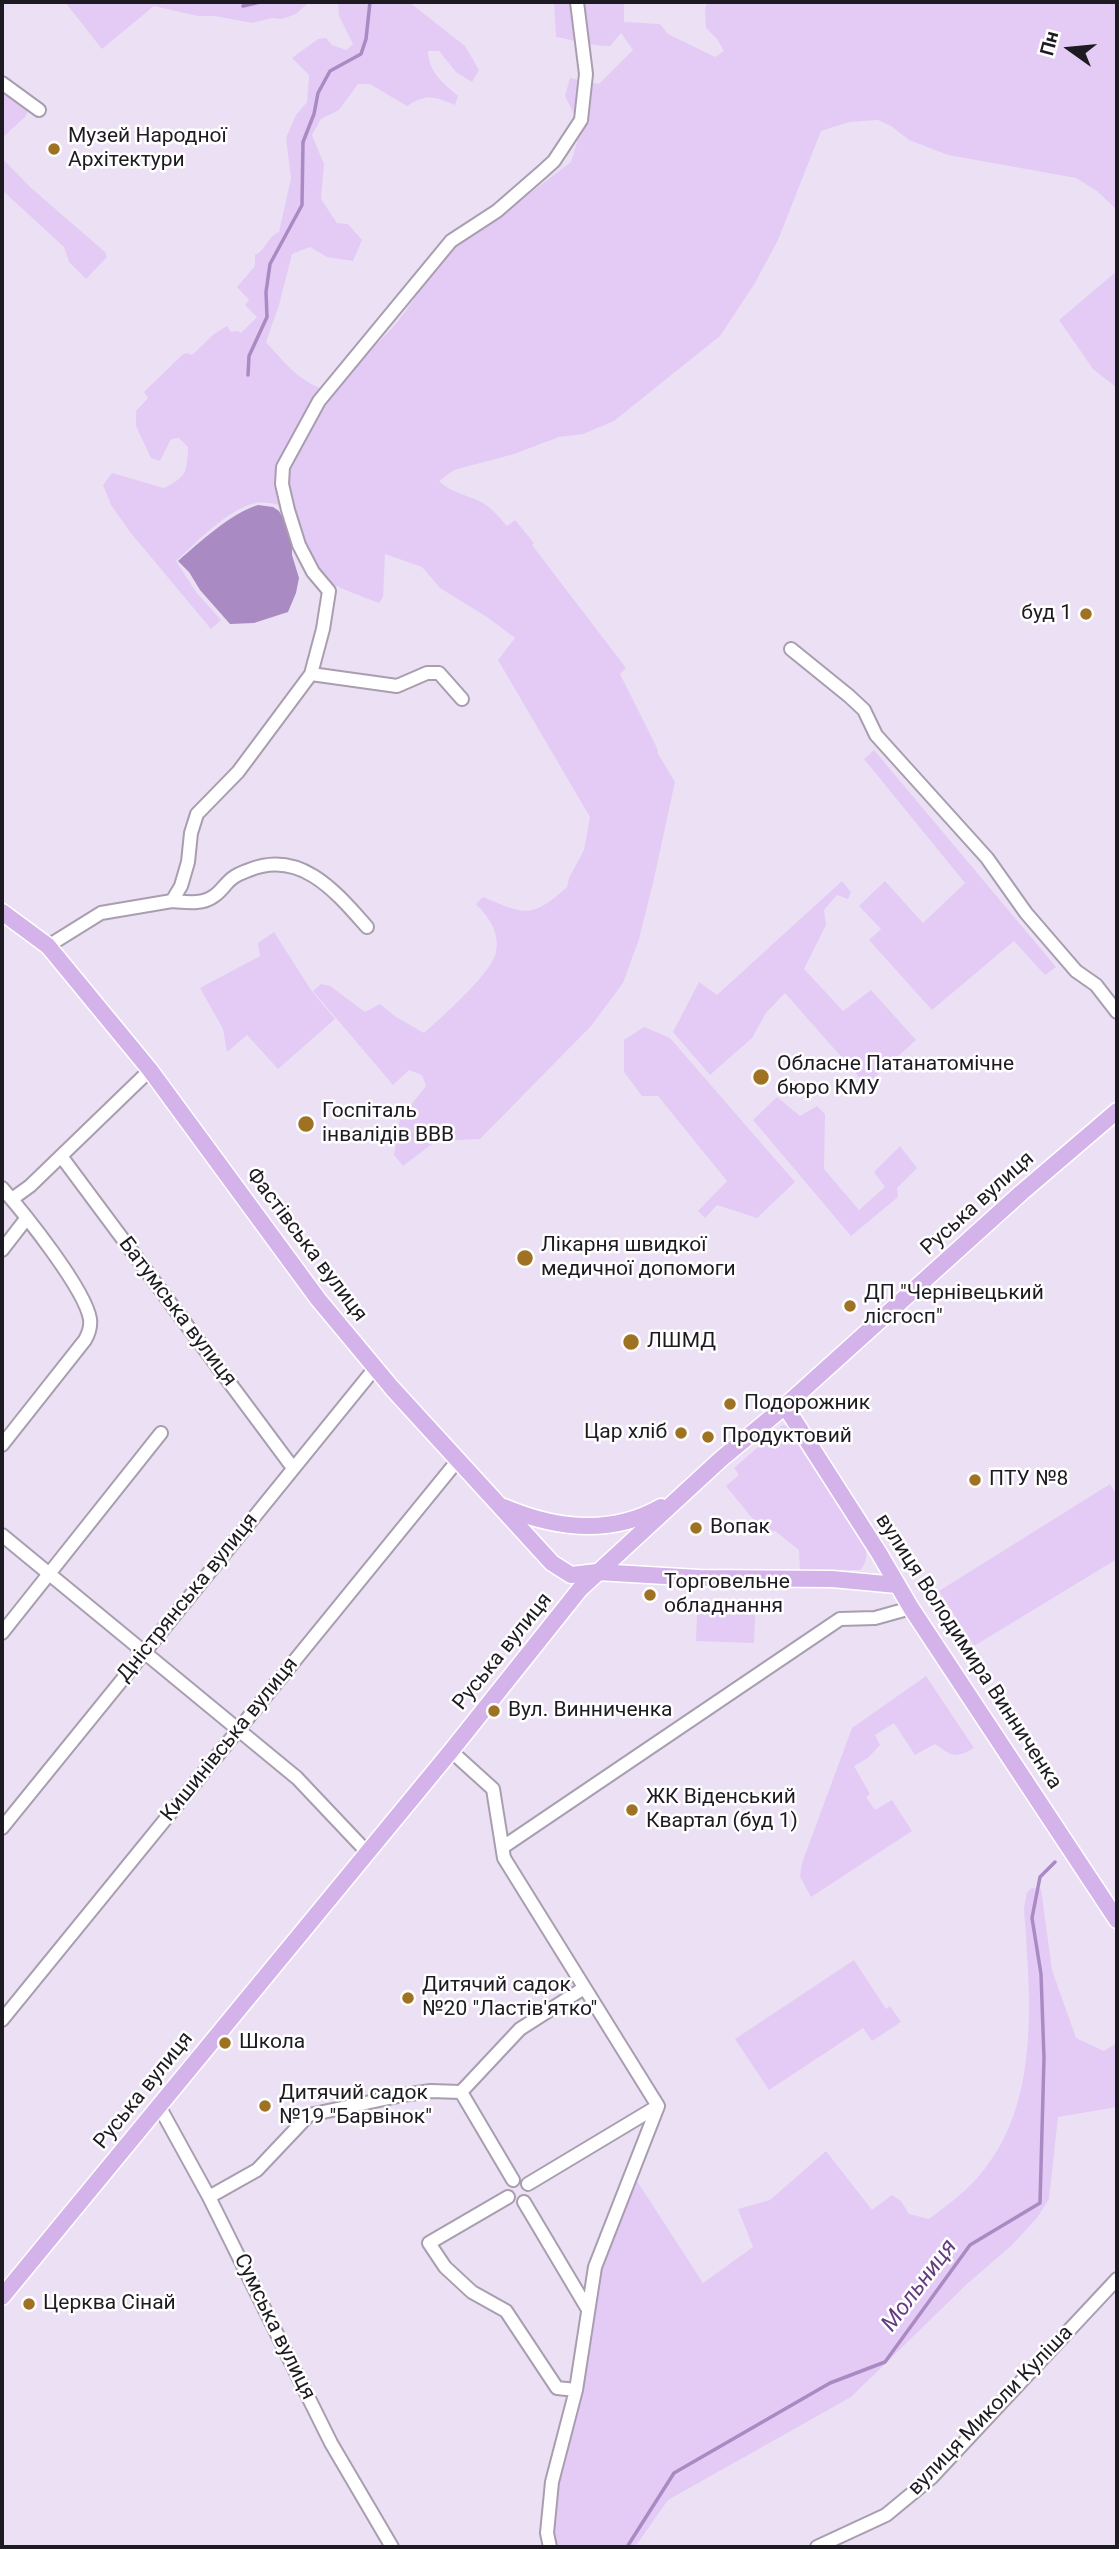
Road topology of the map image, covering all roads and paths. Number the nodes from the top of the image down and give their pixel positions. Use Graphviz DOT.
graph roads {
  1 [pos="577,2"];
  2 [pos="2,83"];
  3 [pos="39,110"];
  4 [pos="791,649"];
  5 [pos="311,674"];
  6 [pos="462,699"];
  7 [pos="172,901"];
  8 [pos="2,912"];
  9 [pos="367,928"];
  10 [pos="48,946"];
  11 [pos="1117,1012"];
  12 [pos="150,1070"];
  13 [pos="1116,1115"];
  14 [pos="61,1156"];
  15 [pos="2,1188"];
  16 [pos="12,1199"];
  17 [pos="26,1219"];
  18 [pos="2,1250"];
  19 [pos="375,1368"];
  20 [pos="785,1406"];
  21 [pos="161,1433"];
  22 [pos="2,1445"];
  23 [pos="458,1460"];
  24 [pos="293,1468"];
  25 [pos="679,1497"];
  26 [pos="499,1505"];
  27 [pos="2,1535"];
  28 [pos="597,1573"];
  29 [pos="49,1575"];
  30 [pos="897,1585"];
  31 [pos="911,1608"];
  32 [pos="2,1633"];
  33 [pos="145,1651"];
  34 [pos="239,1729"];
  35 [pos="451,1751"];
  36 [pos="2,1828"];
  37 [pos="503,1847"];
  38 [pos="367,1852"];
  39 [pos="1117,1920"];
  40 [pos="584,1988"];
  41 [pos="2,2020"];
  42 [pos="461,2092"];
  43 [pos="159,2106"];
  44 [pos="658,2106"];
  45 [pos="513,2180"];
  46 [pos="528,2184"];
  47 [pos="208,2197"];
  48 [pos="508,2197"];
  49 [pos="524,2202"];
  50 [pos="1117,2279"];
  51 [pos="2,2297"];
  52 [pos="587,2308"];
  53 [pos="576,2390"];
  54 [pos="392,2547"];
  55 [pos="550,2547"];
  56 [pos="817,2547"];
  1 -- 5 [label="street"];
  2 -- 3 [label="street"];
  4 -- 11 [label="street"];
  5 -- 6 [label="street"];
  5 -- 7 [label="street"];
  7 -- 9 [label="street"];
  7 -- 10 [label="street"];
  8 -- 10 [label="main road, Фастівська вулиця"];
  10 -- 12 [label="main road, Фастівська вулиця"];
  12 -- 14 [label="street"];
  12 -- 19 [label="main road, Фастівська вулиця"];
  13 -- 20 [label="main road, Руська вулиця"];
  14 -- 16 [label="street"];
  14 -- 24 [label="street, Батумська вулиця"];
  15 -- 16 [label="street"];
  16 -- 17 [label="street"];
  17 -- 18 [label="street"];
  17 -- 22 [label="street"];
  19 -- 23 [label="main road, Фастівська вулиця"];
  19 -- 24 [label="street, Дністрянська вулиця"];
  20 -- 25 [label="main road, Руська вулиця"];
  20 -- 30 [label="main road, вулиця Володимира Винниченка"];
  21 -- 29 [label="street"];
  23 -- 26 [label="main road, Фастівська вулиця"];
  23 -- 34 [label="street, Кишинівська вулиця"];
  24 -- 33 [label="street, Дністрянська вулиця"];
  25 -- 26 [label="main road"];
  25 -- 28 [label="main road, Руська вулиця"];
  26 -- 28 [label="main road, Фастівська вулиця"];
  27 -- 29 [label="street"];
  28 -- 30 [label="main road, Фастівська вулиця"];
  28 -- 35 [label="main road, Руська вулиця"];
  29 -- 32 [label="street"];
  29 -- 33 [label="street"];
  30 -- 31 [label="main road, вулиця Володимира Винниченка"];
  31 -- 37 [label="street"];
  31 -- 39 [label="main road, вулиця Володимира Винниченка"];
  33 -- 34 [label="street"];
  33 -- 36 [label="street, Дністрянська вулиця"];
  34 -- 38 [label="street"];
  34 -- 41 [label="street, Кишинівська вулиця"];
  35 -- 37 [label="street"];
  35 -- 38 [label="main road, Руська вулиця"];
  37 -- 40 [label="street"];
  38 -- 43 [label="main road, Руська вулиця"];
  40 -- 42 [label="street"];
  40 -- 44 [label="street"];
  42 -- 45 [label="street"];
  42 -- 47 [label="street"];
  43 -- 47 [label="street, Сумська вулиця"];
  43 -- 51 [label="main road, Руська вулиця"];
  44 -- 46 [label="street"];
  44 -- 52 [label="street"];
  45 -- 46 [label="street"];
  45 -- 48 [label="street"];
  46 -- 49 [label="street"];
  47 -- 54 [label="street, Сумська вулиця"];
  48 -- 49 [label="street"];
  48 -- 53 [label="street"];
  49 -- 52 [label="street"];
  50 -- 56 [label="street, вулиця Миколи Куліша"];
  52 -- 53 [label="street"];
  53 -- 55 [label="street"];
}
